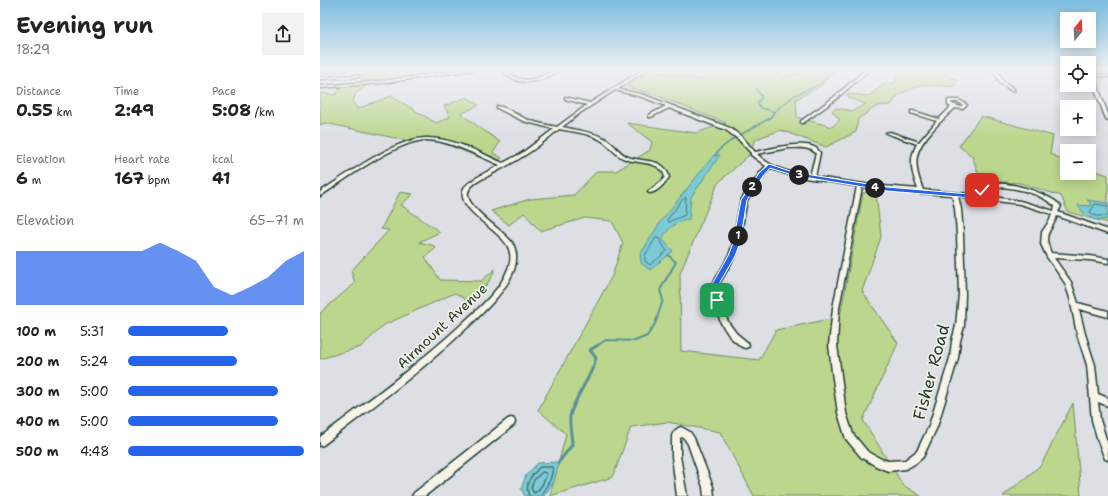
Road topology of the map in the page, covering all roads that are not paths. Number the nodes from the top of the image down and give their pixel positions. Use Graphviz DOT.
graph roads {
  1 [pos="609,92"];
  2 [pos="630,92"];
  3 [pos="842,92"];
  4 [pos="1098,92"];
  5 [pos="566,98"];
  6 [pos="590,104"];
  7 [pos="669,106"];
  8 [pos="498,107"];
  9 [pos="954,107"];
  10 [pos="912,112"];
  11 [pos="650,116"];
  12 [pos="1108,119"];
  13 [pos="940,121"];
  14 [pos="802,122"];
  15 [pos="558,127"];
  16 [pos="888,134"];
  17 [pos="919,143"];
  18 [pos="753,154"];
  19 [pos="503,166"];
  20 [pos="769,166"];
  21 [pos="812,177"];
  22 [pos="860,185"];
  23 [pos="651,192"];
  24 [pos="921,192"];
  25 [pos="320,194"];
  26 [pos="954,195"];
  27 [pos="984,197"];
  28 [pos="1056,213"];
  29 [pos="1108,232"];
  30 [pos="1049,255"];
  31 [pos="1108,261"];
  32 [pos="1075,305"];
  33 [pos="1108,314"];
  34 [pos="746,345"];
  35 [pos="1094,398"];
  36 [pos="1108,402"];
  37 [pos="511,422"];
  38 [pos="320,442"];
  39 [pos="1108,456"];
  40 [pos="417,496"];
  41 [pos="682,496"];
  42 [pos="709,496"];
  1 -- 6 [label="street, Airmount Avenue"];
  2 -- 7 [label="street"];
  3 -- 14 [label="street"];
  4 -- 12 [label="street"];
  5 -- 6 [label="street"];
  6 -- 15 [label="street, Airmount Avenue"];
  7 -- 11 [label="street"];
  7 -- 18 [label="street"];
  8 -- 15 [label="street"];
  9 -- 13 [label="street"];
  10 -- 13 [label="street"];
  13 -- 17 [label="street"];
  15 -- 19 [label="street, Airmount Avenue"];
  15 -- 23 [label="street"];
  16 -- 17 [label="street"];
  17 -- 24 [label="street"];
  18 -- 20 [label="street"];
  18 -- 21 [label="street"];
  19 -- 25 [label="street"];
  19 -- 38 [label="street, Airmount Avenue"];
  20 -- 21 [label="street"];
  20 -- 34 [label="street"];
  21 -- 22 [label="street"];
  22 -- 24 [label="street"];
  22 -- 26 [label="street, Fisher Road"];
  24 -- 26 [label="street"];
  26 -- 27 [label="street"];
  27 -- 28 [label="street"];
  27 -- 28 [label="street"];
  28 -- 29 [label="street"];
  28 -- 30 [label="street"];
  30 -- 31 [label="street"];
  30 -- 32 [label="street"];
  32 -- 33 [label="street"];
  32 -- 35 [label="street"];
  35 -- 36 [label="street"];
  35 -- 39 [label="street"];
  37 -- 40 [label="street"];
  41 -- 42 [label="street"];
}
